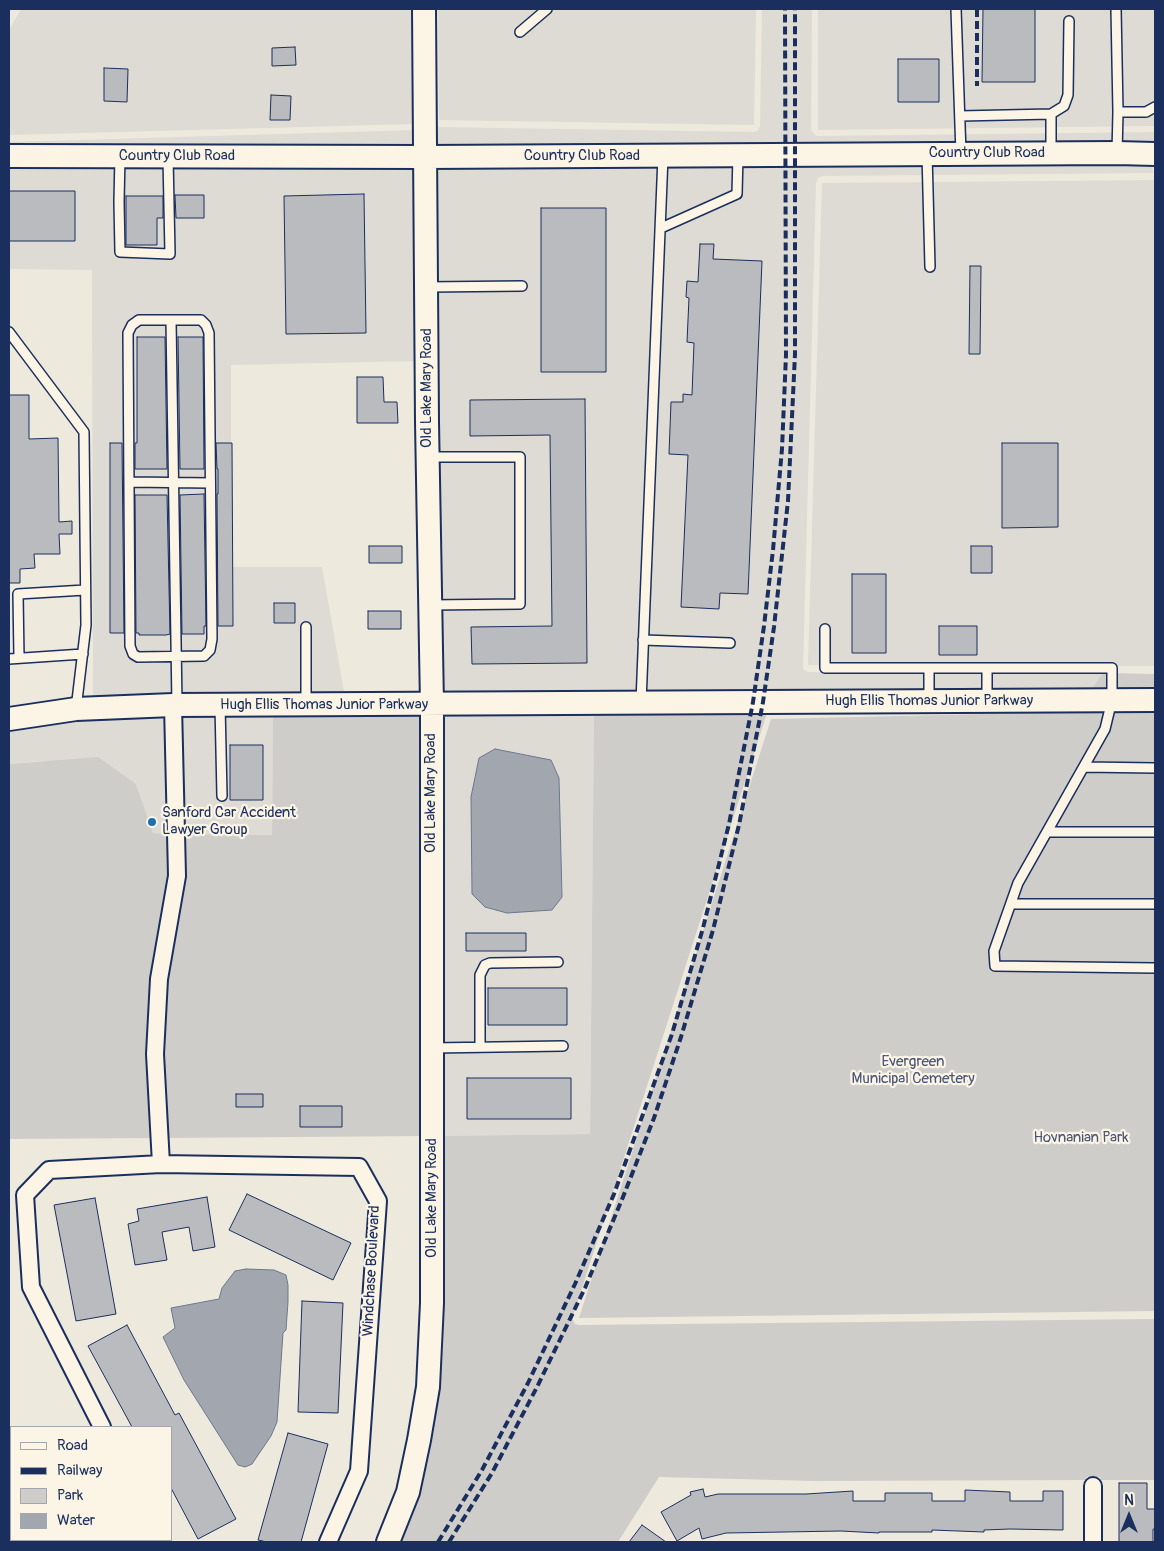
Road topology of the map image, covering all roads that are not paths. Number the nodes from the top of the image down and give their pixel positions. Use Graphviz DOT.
graph roads {
  1 [pos="424,9"];
  2 [pos="547,9"];
  3 [pos="956,9"];
  4 [pos="1116,9"];
  5 [pos="1069,21"];
  6 [pos="520,32"];
  7 [pos="1155,107"];
  8 [pos="1118,112"];
  9 [pos="1051,114"];
  10 [pos="960,116"];
  11 [pos="1051,153"];
  12 [pos="1117,153"];
  13 [pos="927,154"];
  14 [pos="961,154"];
  15 [pos="1155,154"];
  16 [pos="663,155"];
  17 [pos="738,155"];
  18 [pos="9,156"];
  19 [pos="120,156"];
  20 [pos="168,156"];
  21 [pos="426,157"];
  22 [pos="661,228"];
  23 [pos="930,267"];
  24 [pos="522,286"];
  25 [pos="427,288"];
  26 [pos="172,320"];
  27 [pos="9,332"];
  28 [pos="428,457"];
  29 [pos="129,482"];
  30 [pos="174,483"];
  31 [pos="210,483"];
  32 [pos="86,590"];
  33 [pos="430,605"];
  34 [pos="306,627"];
  35 [pos="825,629"];
  36 [pos="643,640"];
  37 [pos="730,643"];
  38 [pos="82,654"];
  39 [pos="176,656"];
  40 [pos="19,658"];
  41 [pos="9,659"];
  42 [pos="929,668"];
  43 [pos="987,668"];
  44 [pos="1112,700"];
  45 [pos="1155,700"];
  46 [pos="930,701"];
  47 [pos="987,701"];
  48 [pos="641,703"];
  49 [pos="175,705"];
  50 [pos="220,705"];
  51 [pos="306,705"];
  52 [pos="432,705"];
  53 [pos="76,709"];
  54 [pos="9,719"];
  55 [pos="1084,767"];
  56 [pos="1155,768"];
  57 [pos="222,796"];
  58 [pos="1047,832"];
  59 [pos="1155,832"];
  60 [pos="1011,904"];
  61 [pos="1155,904"];
  62 [pos="558,962"];
  63 [pos="1155,968"];
  64 [pos="562,1046"];
  65 [pos="480,1047"];
  66 [pos="431,1048"];
  67 [pos="161,1164"];
  68 [pos="101,1426"];
  69 [pos="1093,1486"];
  70 [pos="328,1542"];
  71 [pos="388,1542"];
  72 [pos="1093,1542"];
  1 -- 21 [label="street, Old Lake Mary Road"];
  2 -- 6 [label="lane"];
  3 -- 10 [label="lane"];
  4 -- 8 [label="lane"];
  5 -- 9 [label="lane"];
  7 -- 8 [label="lane"];
  8 -- 12 [label="lane"];
  9 -- 10 [label="lane"];
  9 -- 11 [label="lane"];
  10 -- 14 [label="lane"];
  11 -- 12 [label="street, Country Club Road"];
  11 -- 14 [label="street, Country Club Road"];
  12 -- 15 [label="street, Country Club Road"];
  13 -- 14 [label="street, Country Club Road"];
  13 -- 17 [label="street, Country Club Road"];
  13 -- 23 [label="lane"];
  16 -- 17 [label="street, Country Club Road"];
  16 -- 21 [label="street, Country Club Road"];
  16 -- 22 [label="lane"];
  17 -- 22 [label="lane"];
  18 -- 19 [label="street, Country Club Road"];
  19 -- 20 [label="street, Country Club Road"];
  19 -- 20 [label="lane"];
  20 -- 21 [label="street, Country Club Road"];
  21 -- 25 [label="street, Old Lake Mary Road"];
  22 -- 36 [label="lane"];
  24 -- 25 [label="lane"];
  25 -- 28 [label="street, Old Lake Mary Road"];
  26 -- 29 [label="lane"];
  26 -- 30 [label="lane"];
  26 -- 31 [label="lane"];
  27 -- 32 [label="lane"];
  28 -- 33 [label="street, Old Lake Mary Road"];
  28 -- 33 [label="lane"];
  29 -- 30 [label="lane"];
  29 -- 39 [label="lane"];
  30 -- 31 [label="lane"];
  30 -- 39 [label="lane"];
  31 -- 39 [label="lane"];
  32 -- 38 [label="lane"];
  32 -- 40 [label="lane"];
  33 -- 52 [label="street, Old Lake Mary Road"];
  34 -- 51 [label="lane"];
  35 -- 42 [label="lane"];
  36 -- 37 [label="lane"];
  36 -- 48 [label="lane"];
  38 -- 40 [label="lane"];
  38 -- 53 [label="lane"];
  39 -- 49 [label="lane"];
  40 -- 41 [label="lane"];
  42 -- 43 [label="lane"];
  42 -- 46 [label="lane"];
  43 -- 44 [label="lane"];
  43 -- 47 [label="lane"];
  44 -- 45 [label="street, Hugh Ellis Thomas Junior Parkway"];
  44 -- 47 [label="street, Hugh Ellis Thomas Junior Parkway"];
  44 -- 55 [label="lane"];
  46 -- 47 [label="street, Hugh Ellis Thomas Junior Parkway"];
  46 -- 48 [label="street, Hugh Ellis Thomas Junior Parkway"];
  48 -- 52 [label="street, Hugh Ellis Thomas Junior Parkway"];
  49 -- 50 [label="street, Hugh Ellis Thomas Junior Parkway"];
  49 -- 53 [label="street, Hugh Ellis Thomas Junior Parkway"];
  49 -- 67 [label="street"];
  50 -- 51 [label="street, Hugh Ellis Thomas Junior Parkway"];
  50 -- 57 [label="lane"];
  51 -- 52 [label="street, Hugh Ellis Thomas Junior Parkway"];
  52 -- 66 [label="street, Old Lake Mary Road"];
  53 -- 54 [label="street, Hugh Ellis Thomas Junior Parkway"];
  55 -- 56 [label="lane"];
  55 -- 58 [label="lane"];
  58 -- 59 [label="lane"];
  58 -- 60 [label="lane"];
  60 -- 61 [label="lane"];
  60 -- 63 [label="lane"];
  62 -- 65 [label="lane"];
  64 -- 65 [label="lane"];
  65 -- 66 [label="lane"];
  66 -- 71 [label="street, Old Lake Mary Road"];
  67 -- 68 [label="street, Windchase Boulevard"];
  67 -- 70 [label="street, Windchase Boulevard"];
  69 -- 72 [label="street"];
}
